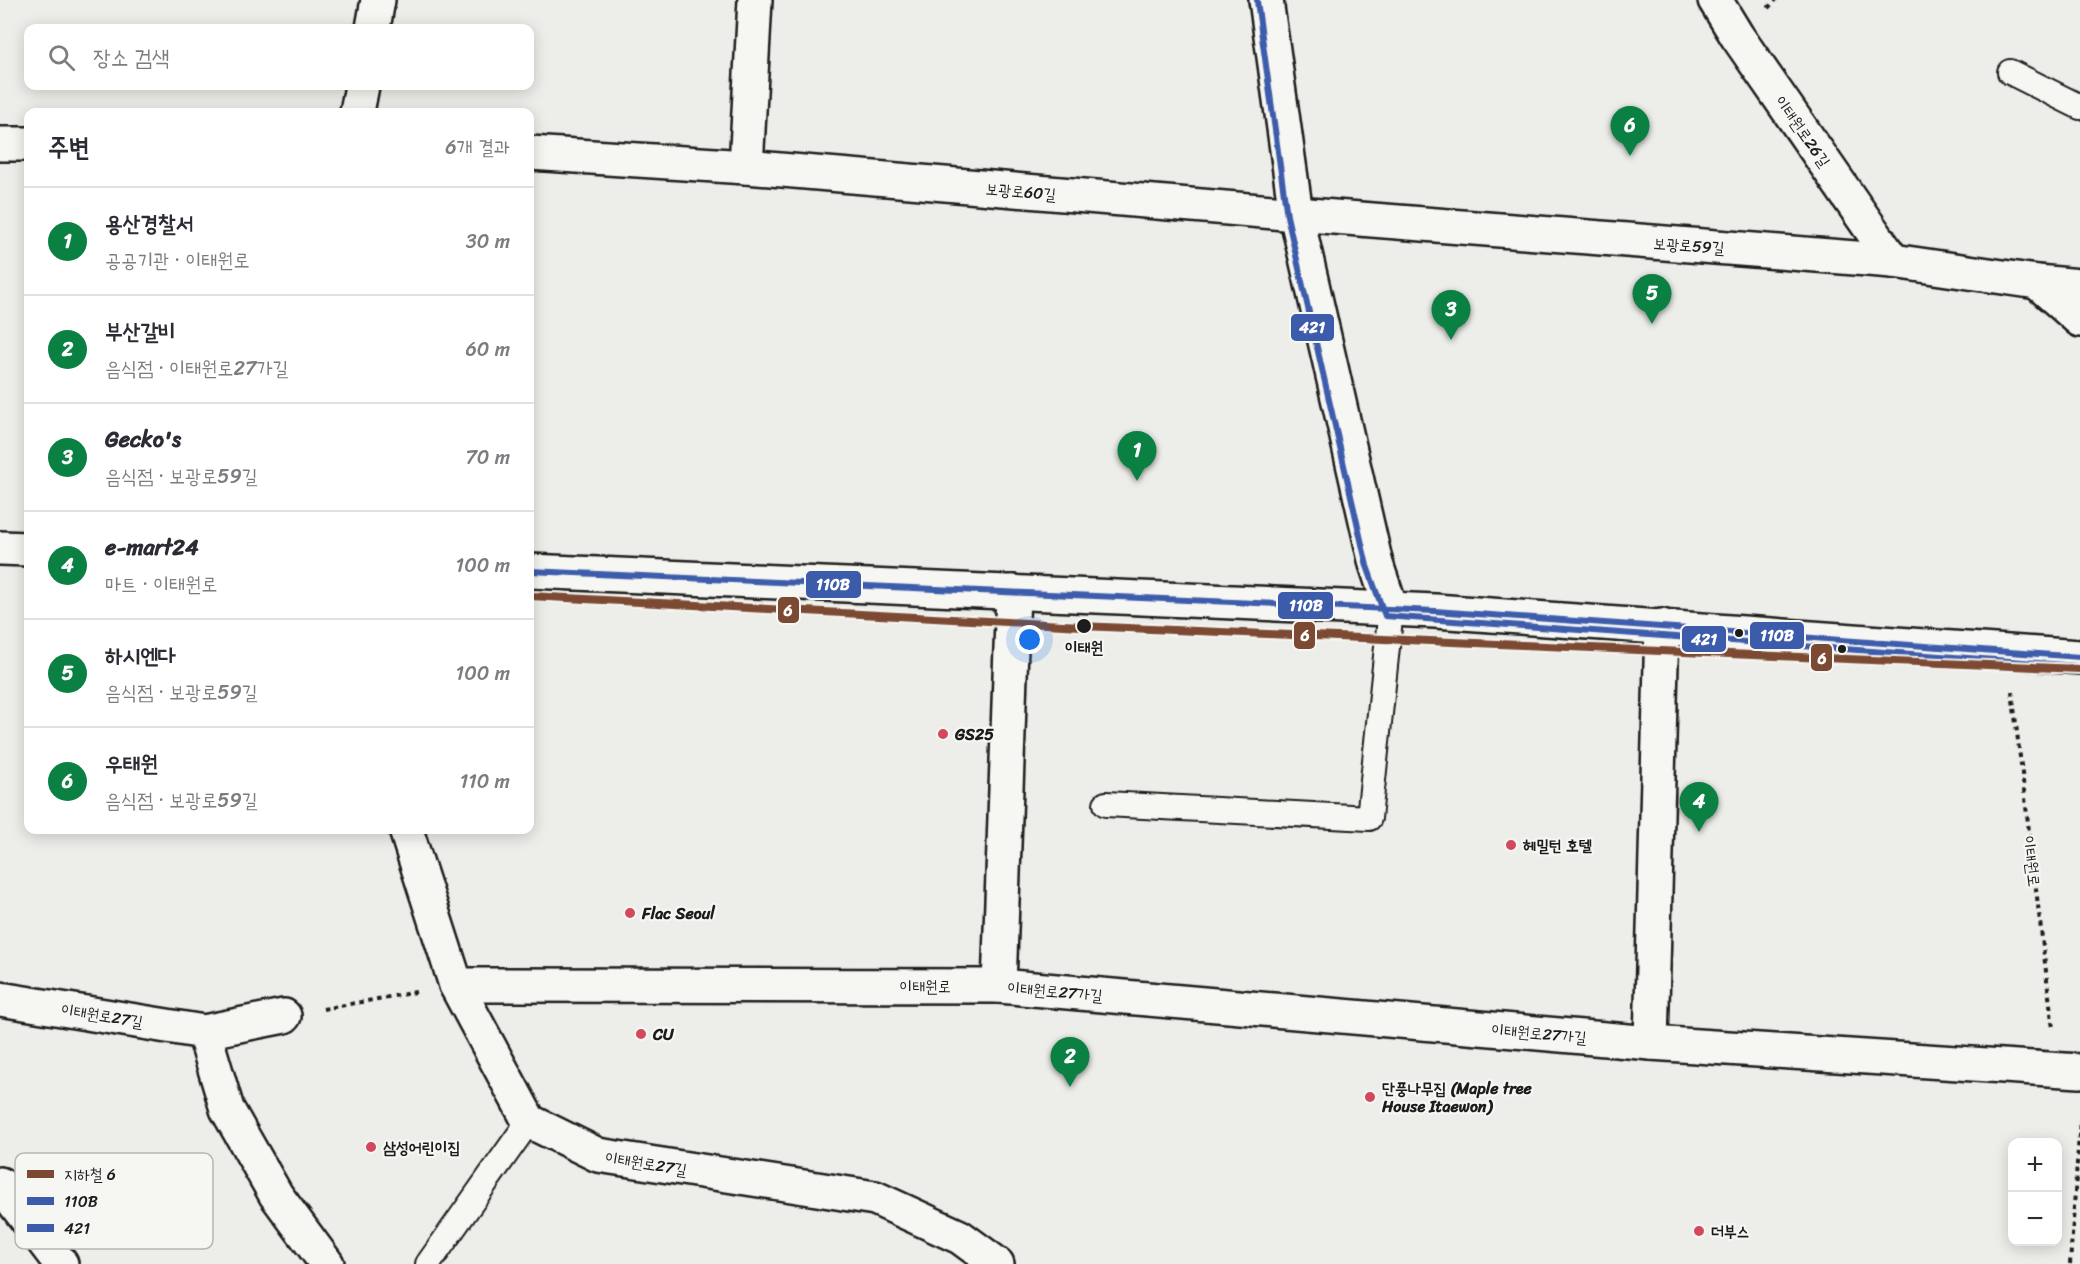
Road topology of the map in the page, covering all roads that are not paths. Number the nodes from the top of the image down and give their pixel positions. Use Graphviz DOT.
graph roads {
  1 [pos="378,0"];
  2 [pos="755,0"];
  3 [pos="1266,0"];
  4 [pos="1715,0"];
  5 [pos="374,24"];
  6 [pos="2010,72"];
  7 [pos="361,90"];
  8 [pos="2080,106"];
  9 [pos="358,108"];
  10 [pos="0,144"];
  11 [pos="24,144"];
  12 [pos="534,153"];
  13 [pos="746,167"];
  14 [pos="1296,214"];
  15 [pos="1893,261"];
  16 [pos="2037,282"];
  17 [pos="2080,285"];
  18 [pos="2080,320"];
  19 [pos="0,548"];
  20 [pos="24,549"];
  21 [pos="534,571"];
  22 [pos="1012,592"];
  23 [pos="1391,609"];
  24 [pos="1662,626"];
  25 [pos="2080,657"];
  26 [pos="1106,804"];
  27 [pos="407,834"];
  28 [pos="456,985"];
  29 [pos="999,986"];
  30 [pos="0,999"];
  31 [pos="284,1016"];
  32 [pos="204,1032"];
  33 [pos="1651,1043"];
  34 [pos="2069,1070"];
  35 [pos="529,1121"];
  36 [pos="0,1184"];
  37 [pos="15,1204"];
  38 [pos="50,1249"];
  39 [pos="61,1264"];
  40 [pos="327,1264"];
  41 [pos="428,1264"];
  42 [pos="997,1264"];
  1 -- 5 [label="street"];
  2 -- 13 [label="street"];
  3 -- 14 [label="street"];
  4 -- 15 [label="street, 이태원로26길"];
  6 -- 8 [label="lane"];
  7 -- 9 [label="street"];
  10 -- 11 [label="street"];
  12 -- 13 [label="street, 보광로60길"];
  13 -- 14 [label="street, 보광로60길"];
  14 -- 15 [label="street, 보광로59길"];
  14 -- 23 [label="street"];
  15 -- 16 [label="street, 보광로59길"];
  16 -- 17 [label="street, 보광로59길"];
  16 -- 18 [label="street"];
  19 -- 20 [label="street"];
  21 -- 22 [label="street"];
  22 -- 23 [label="street"];
  22 -- 29 [label="street"];
  23 -- 24 [label="street"];
  23 -- 26 [label="lane"];
  24 -- 25 [label="street"];
  24 -- 33 [label="street"];
  27 -- 28 [label="street"];
  28 -- 29 [label="street, 이태원로"];
  28 -- 35 [label="street"];
  29 -- 33 [label="street, 이태원로27가길"];
  30 -- 32 [label="street, 이태원로27길"];
  31 -- 32 [label="street, 이태원로27길"];
  32 -- 40 [label="street"];
  33 -- 34 [label="street, 이태원로27가길"];
  35 -- 41 [label="lane"];
  35 -- 42 [label="street, 이태원로27길"];
  36 -- 37 [label="street"];
  38 -- 39 [label="street"];
}
